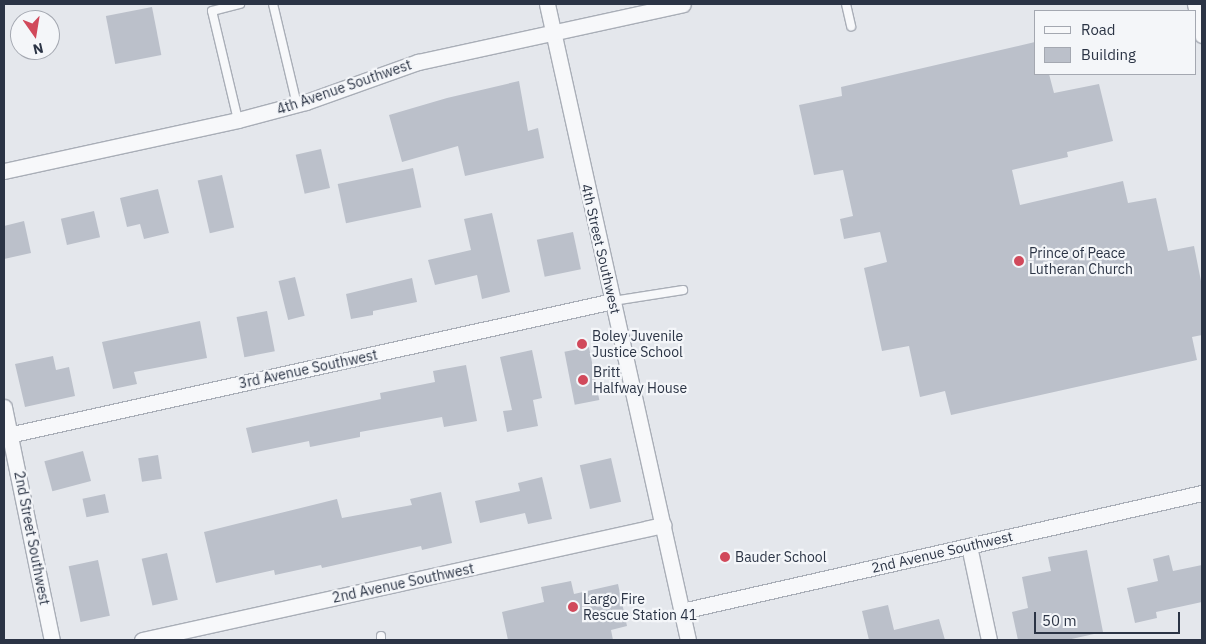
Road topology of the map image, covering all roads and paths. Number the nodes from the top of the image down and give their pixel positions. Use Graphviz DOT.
graph roads {
  1 [pos="240,4"];
  2 [pos="273,4"];
  3 [pos="547,4"];
  4 [pos="683,4"];
  5 [pos="846,4"];
  6 [pos="1195,4"];
  7 [pos="851,26"];
  8 [pos="554,33"];
  9 [pos="1202,35"];
  10 [pos="297,105"];
  11 [pos="238,120"];
  12 [pos="4,170"];
  13 [pos="683,290"];
  14 [pos="613,301"];
  15 [pos="4,407"];
  16 [pos="7,435"];
  17 [pos="1202,493"];
  18 [pos="663,526"];
  19 [pos="968,546"];
  20 [pos="682,611"];
  21 [pos="52,640"];
  22 [pos="142,640"];
  23 [pos="688,640"];
  24 [pos="989,640"];
  1 -- 11 [label="lane"];
  2 -- 10 [label="lane"];
  3 -- 8 [label="street, 4th Street Southwest"];
  4 -- 8 [label="street, 4th Avenue Southwest"];
  5 -- 7 [label="lane"];
  6 -- 9 [label="street"];
  8 -- 10 [label="street, 4th Avenue Southwest"];
  8 -- 14 [label="street, 4th Street Southwest"];
  10 -- 11 [label="street, 4th Avenue Southwest"];
  11 -- 12 [label="street, 4th Avenue Southwest"];
  13 -- 14 [label="lane"];
  14 -- 16 [label="street, 3rd Avenue Southwest"];
  14 -- 18 [label="street, 4th Street Southwest"];
  15 -- 16 [label="street, 2nd Street Southwest"];
  16 -- 21 [label="street, 2nd Street Southwest"];
  17 -- 19 [label="street, 2nd Avenue Southwest"];
  18 -- 20 [label="street, 4th Street Southwest"];
  18 -- 22 [label="street, 2nd Avenue Southwest"];
  19 -- 20 [label="street, 2nd Avenue Southwest"];
  19 -- 24 [label="street"];
  20 -- 23 [label="street, 4th Street Southwest"];
}
